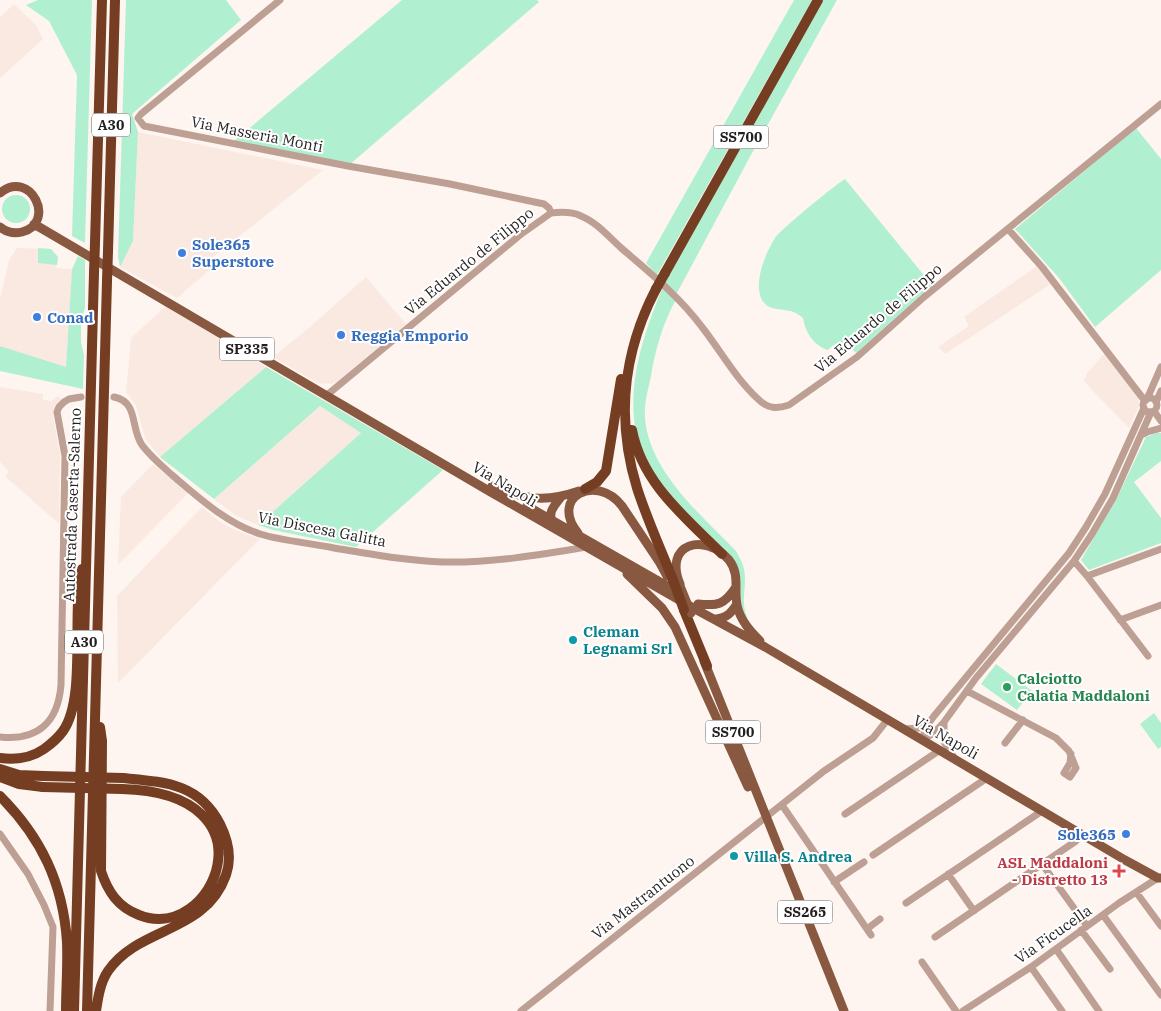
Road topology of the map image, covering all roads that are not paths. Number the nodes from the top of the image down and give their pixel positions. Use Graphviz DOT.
graph roads {
  1 [pos="102,0"];
  2 [pos="115,0"];
  3 [pos="280,0"];
  4 [pos="818,0"];
  5 [pos="1161,104"];
  6 [pos="0,193"];
  7 [pos="551,213"];
  8 [pos="34,224"];
  9 [pos="0,226"];
  10 [pos="1008,230"];
  11 [pos="12,233"];
  12 [pos="0,236"];
  13 [pos="632,348"];
  14 [pos="629,364"];
  15 [pos="1161,367"];
  16 [pos="1161,391"];
  17 [pos="327,396"];
  18 [pos="81,397"];
  19 [pos="114,397"];
  20 [pos="1145,402"];
  21 [pos="1156,402"];
  22 [pos="1152,412"];
  23 [pos="1161,421"];
  24 [pos="1161,428"];
  25 [pos="1140,436"];
  26 [pos="460,472"];
  27 [pos="492,486"];
  28 [pos="585,489"];
  29 [pos="561,497"];
  30 [pos="551,519"];
  31 [pos="580,535"];
  32 [pos="586,547"];
  33 [pos="1161,549"];
  34 [pos="86,552"];
  35 [pos="722,554"];
  36 [pos="602,556"];
  37 [pos="1074,561"];
  38 [pos="616,564"];
  39 [pos="1087,576"];
  40 [pos="673,581"];
  41 [pos="736,587"];
  42 [pos="1030,599"];
  43 [pos="722,603"];
  44 [pos="698,604"];
  45 [pos="737,604"];
  46 [pos="1037,605"];
  47 [pos="1161,605"];
  48 [pos="716,619"];
  49 [pos="1120,620"];
  50 [pos="765,646"];
  51 [pos="1148,656"];
  52 [pos="707,666"];
  53 [pos="967,691"];
  54 [pos="96,704"];
  55 [pos="934,716"];
  56 [pos="888,719"];
  57 [pos="1023,720"];
  58 [pos="944,722"];
  59 [pos="904,729"];
  60 [pos="0,737"];
  61 [pos="922,740"];
  62 [pos="1005,743"];
  63 [pos="940,750"];
  64 [pos="1071,754"];
  65 [pos="0,758"];
  66 [pos="954,759"];
  67 [pos="0,769"];
  68 [pos="0,777"];
  69 [pos="987,778"];
  70 [pos="122,784"];
  71 [pos="0,796"];
  72 [pos="782,805"];
  73 [pos="1042,810"];
  74 [pos="845,814"];
  75 [pos="766,815"];
  76 [pos="0,834"];
  77 [pos="1082,834"];
  78 [pos="873,855"];
  79 [pos="864,862"];
  80 [pos="1042,864"];
  81 [pos="948,874"];
  82 [pos="1159,878"];
  83 [pos="834,882"];
  84 [pos="1136,892"];
  85 [pos="906,903"];
  86 [pos="974,911"];
  87 [pos="1103,915"];
  88 [pos="880,919"];
  89 [pos="1161,926"];
  90 [pos="1084,928"];
  91 [pos="935,937"];
  92 [pos="1056,948"];
  93 [pos="922,962"];
  94 [pos="1031,967"];
  95 [pos="1110,969"];
  96 [pos="1161,995"];
  97 [pos="50,1011"];
  98 [pos="66,1011"];
  99 [pos="74,1011"];
  100 [pos="87,1011"];
  101 [pos="96,1011"];
  102 [pos="521,1011"];
  103 [pos="844,1011"];
  104 [pos="956,1011"];
  105 [pos="963,1011"];
  106 [pos="1062,1011"];
  107 [pos="1099,1011"];
  1 -- 34 [label="highway, Autostrada Caserta-Salerno / A30, bridge"];
  2 -- 54 [label="highway, Autostrada Caserta-Salerno / A30, bridge"];
  3 -- 7 [label="street, Via Masseria Monti"];
  4 -- 13 [label="highway, SS700, bridge"];
  5 -- 10 [label="street"];
  6 -- 8 [label="main road"];
  7 -- 10 [label="street, Via Eduardo de Filippo"];
  7 -- 17 [label="street, Via Eduardo de Filippo"];
  8 -- 11 [label="main road"];
  8 -- 17 [label="main road, SP335"];
  9 -- 11 [label="main road"];
  10 -- 20 [label="street"];
  11 -- 12 [label="main road"];
  13 -- 14 [label="highway, SS700"];
  13 -- 28 [label="highway"];
  14 -- 35 [label="highway"];
  14 -- 40 [label="highway, SS700"];
  15 -- 20 [label="street"];
  16 -- 21 [label="street"];
  17 -- 26 [label="main road, SP335"];
  18 -- 60 [label="street"];
  19 -- 32 [label="street, Via Discesa Galitta"];
  20 -- 21 [label="street"];
  20 -- 22 [label="street"];
  20 -- 42 [label="street"];
  21 -- 22 [label="street"];
  22 -- 23 [label="street"];
  22 -- 25 [label="street"];
  24 -- 25 [label="street"];
  25 -- 37 [label="street"];
  26 -- 27 [label="main road, Via Napoli"];
  26 -- 32 [label="main road, Via Napoli"];
  27 -- 29 [label="main road"];
  27 -- 30 [label="main road, Via Napoli"];
  28 -- 29 [label="main road"];
  29 -- 30 [label="main road"];
  30 -- 31 [label="main road, Via Napoli"];
  30 -- 36 [label="main road"];
  31 -- 40 [label="main road"];
  31 -- 44 [label="main road, Via Napoli"];
  32 -- 36 [label="main road, Via Napoli"];
  33 -- 39 [label="street"];
  34 -- 65 [label="highway"];
  34 -- 99 [label="highway, Autostrada Caserta-Salerno / A30"];
  35 -- 40 [label="main road"];
  35 -- 41 [label="main road"];
  36 -- 38 [label="main road, Via Napoli"];
  37 -- 39 [label="street"];
  37 -- 46 [label="street"];
  38 -- 48 [label="main road, Via Napoli"];
  38 -- 75 [label="main road"];
  39 -- 49 [label="street"];
  40 -- 52 [label="highway, SS700, bridge"];
  41 -- 43 [label="main road"];
  41 -- 45 [label="main road"];
  42 -- 46 [label="street"];
  42 -- 55 [label="street"];
  43 -- 44 [label="main road"];
  43 -- 48 [label="main road"];
  44 -- 48 [label="main road, Via Napoli"];
  45 -- 48 [label="main road"];
  45 -- 50 [label="main road"];
  46 -- 53 [label="street"];
  47 -- 49 [label="street"];
  48 -- 50 [label="main road, Via Napoli"];
  49 -- 51 [label="street"];
  50 -- 56 [label="main road, Via Napoli"];
  52 -- 75 [label="main road, SS700"];
  53 -- 57 [label="street"];
  53 -- 58 [label="street"];
  54 -- 70 [label="highway"];
  54 -- 100 [label="highway, Autostrada Caserta-Salerno / A30"];
  55 -- 59 [label="street"];
  55 -- 61 [label="street"];
  56 -- 59 [label="main road, Via Napoli"];
  56 -- 72 [label="street, Via Mastrantuono"];
  57 -- 62 [label="street"];
  57 -- 64 [label="street"];
  58 -- 61 [label="street"];
  58 -- 66 [label="street"];
  59 -- 61 [label="main road, Via Napoli"];
  61 -- 63 [label="main road, Via Napoli"];
  63 -- 66 [label="main road, Via Napoli"];
  63 -- 74 [label="street"];
  66 -- 69 [label="main road, Via Napoli"];
  67 -- 70 [label="highway, bridge"];
  68 -- 70 [label="highway, bridge"];
  69 -- 73 [label="main road, Via Napoli"];
  69 -- 78 [label="street"];
  70 -- 101 [label="highway"];
  71 -- 98 [label="highway"];
  72 -- 75 [label="street, Via Mastrantuono"];
  72 -- 83 [label="street"];
  73 -- 77 [label="main road, Via Napoli"];
  73 -- 81 [label="street"];
  75 -- 102 [label="street, Via Mastrantuono"];
  75 -- 103 [label="main road, SS265"];
  76 -- 97 [label="street"];
  77 -- 80 [label="street"];
  77 -- 82 [label="main road, Via Napoli"];
  79 -- 83 [label="street"];
  80 -- 86 [label="street"];
  80 -- 90 [label="street"];
  81 -- 85 [label="street"];
  81 -- 86 [label="street"];
  82 -- 84 [label="street, Via Ficucella"];
  83 -- 88 [label="street"];
  84 -- 87 [label="street, Via Ficucella"];
  84 -- 89 [label="street"];
  86 -- 91 [label="street"];
  87 -- 90 [label="street, Via Ficucella"];
  87 -- 96 [label="street"];
  90 -- 92 [label="street, Via Ficucella"];
  90 -- 95 [label="street"];
  92 -- 94 [label="street, Via Ficucella"];
  92 -- 107 [label="street"];
  93 -- 104 [label="street"];
  94 -- 105 [label="street, Via Ficucella"];
  94 -- 106 [label="street"];
}
